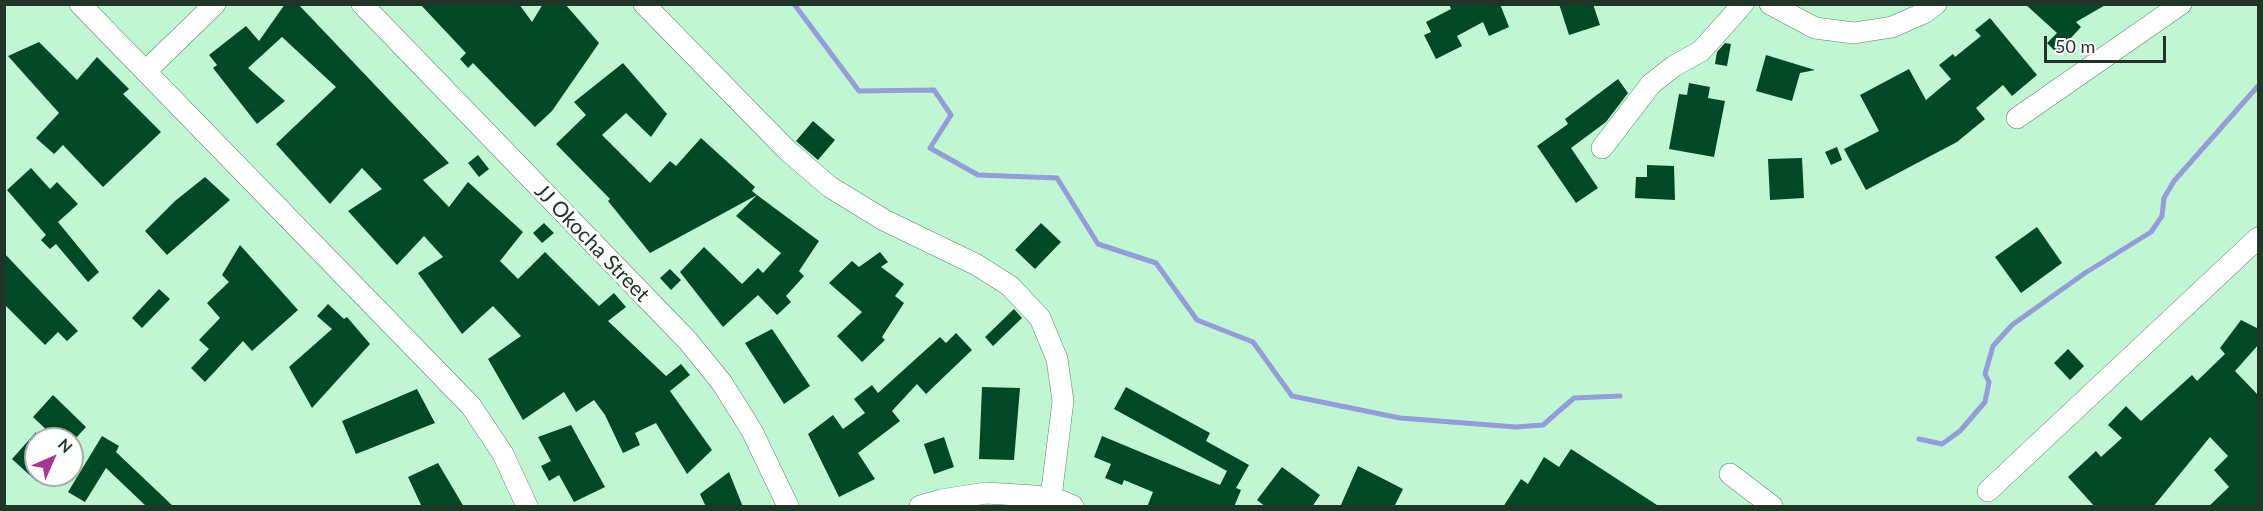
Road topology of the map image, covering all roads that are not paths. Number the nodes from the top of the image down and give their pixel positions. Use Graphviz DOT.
graph roads {
  1 [pos="80,4"];
  2 [pos="215,4"];
  3 [pos="362,4"];
  4 [pos="644,4"];
  5 [pos="1743,4"];
  6 [pos="1770,4"];
  7 [pos="1936,4"];
  8 [pos="2181,4"];
  9 [pos="146,71"];
  10 [pos="2017,118"];
  11 [pos="1602,148"];
  12 [pos="2259,237"];
  13 [pos="1730,474"];
  14 [pos="1988,491"];
  15 [pos="1051,496"];
  16 [pos="527,507"];
  17 [pos="788,507"];
  18 [pos="920,507"];
  19 [pos="1073,507"];
  20 [pos="1772,507"];
  1 -- 9 [label="street"];
  2 -- 9 [label="street"];
  3 -- 17 [label="street, JJ Okocha Street"];
  4 -- 15 [label="street"];
  5 -- 11 [label="street"];
  6 -- 7 [label="street"];
  8 -- 10 [label="street"];
  9 -- 16 [label="street"];
  12 -- 14 [label="street"];
  13 -- 20 [label="street"];
  15 -- 18 [label="street"];
  15 -- 19 [label="street"];
}
